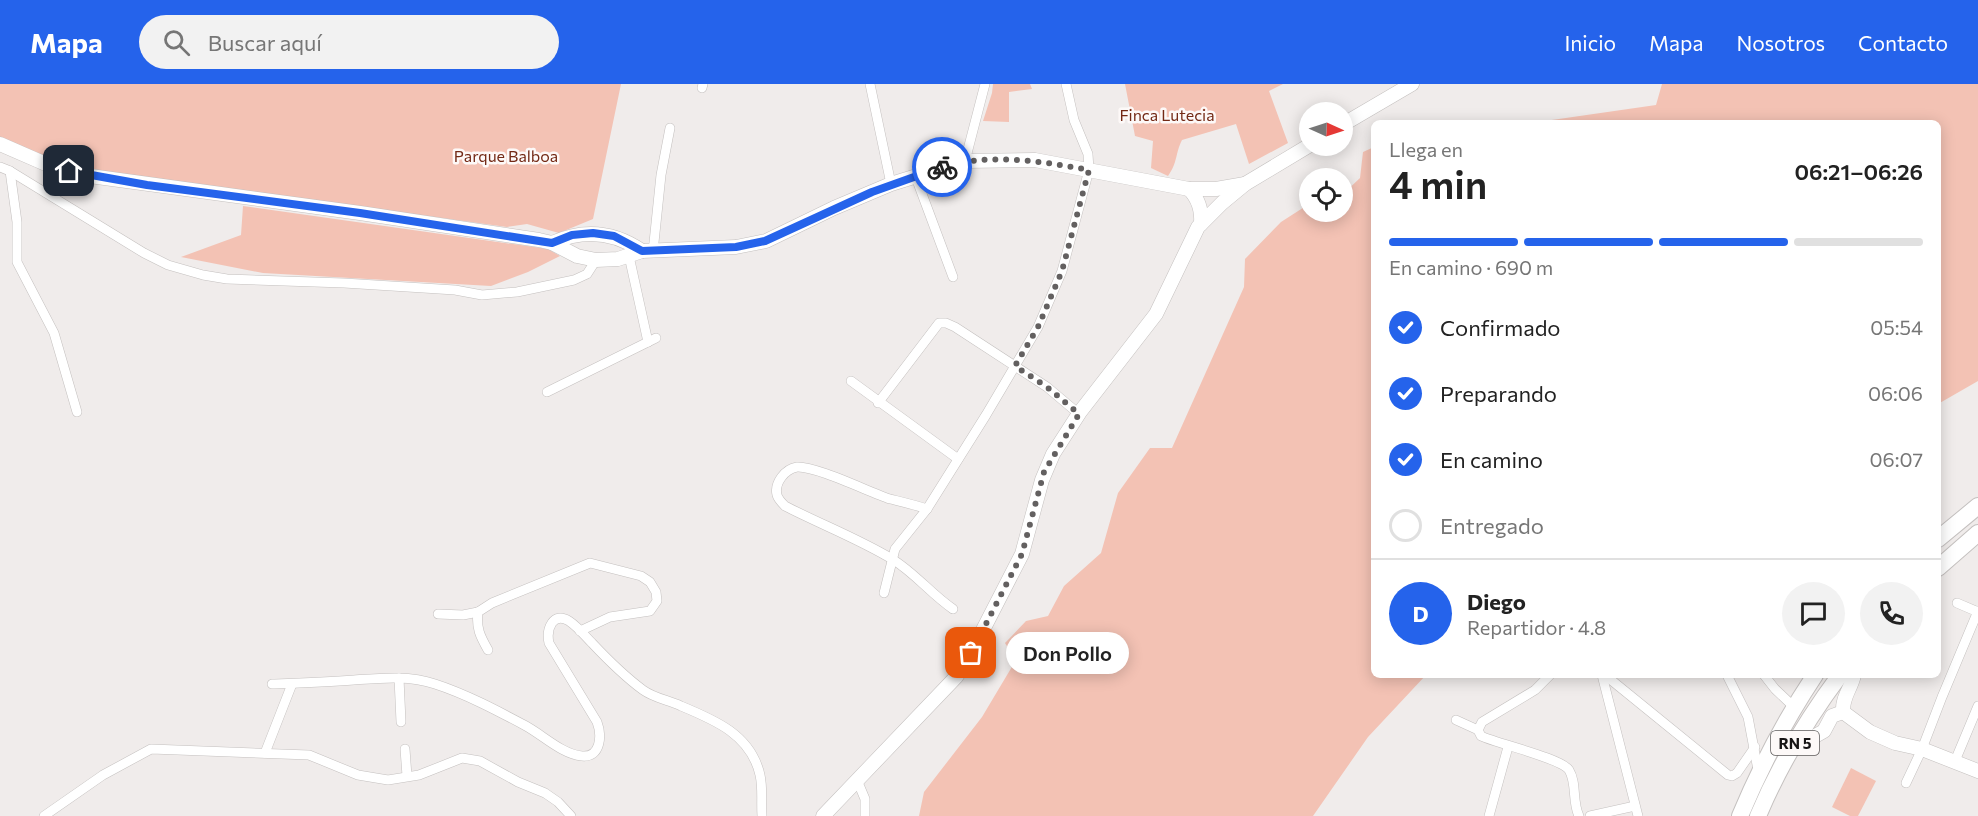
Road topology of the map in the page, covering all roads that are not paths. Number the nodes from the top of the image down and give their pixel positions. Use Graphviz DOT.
graph roads {
  1 [pos="870,84"];
  2 [pos="985,84"];
  3 [pos="1066,84"];
  4 [pos="1412,84"];
  5 [pos="1353,119"];
  6 [pos="670,128"];
  7 [pos="0,144"];
  8 [pos="1299,152"];
  9 [pos="965,161"];
  10 [pos="5,169"];
  11 [pos="1089,170"];
  12 [pos="915,175"];
  13 [pos="891,184"];
  14 [pos="1245,184"];
  15 [pos="1189,189"];
  16 [pos="1201,224"];
  17 [pos="552,243"];
  18 [pos="641,253"];
  19 [pos="596,260"];
  20 [pos="953,277"];
  21 [pos="1015,366"];
  22 [pos="850,381"];
  23 [pos="548,393"];
  24 [pos="878,403"];
  25 [pos="77,412"];
  26 [pos="1079,414"];
  27 [pos="958,459"];
  28 [pos="1978,506"];
  29 [pos="927,509"];
  30 [pos="1978,533"];
  31 [pos="1941,536"];
  32 [pos="892,560"];
  33 [pos="1941,565"];
  34 [pos="884,593"];
  35 [pos="1957,603"];
  36 [pos="952,609"];
  37 [pos="478,612"];
  38 [pos="1978,612"];
  39 [pos="438,614"];
  40 [pos="580,631"];
  41 [pos="488,650"];
  42 [pos="399,678"];
  43 [pos="1547,678"];
  44 [pos="1605,678"];
  45 [pos="1608,678"];
  46 [pos="1728,678"];
  47 [pos="1766,678"];
  48 [pos="1813,678"];
  49 [pos="1838,678"];
  50 [pos="1853,678"];
  51 [pos="272,684"];
  52 [pos="292,684"];
  53 [pos="1978,706"];
  54 [pos="1794,707"];
  55 [pos="1843,712"];
  56 [pos="1456,720"];
  57 [pos="401,722"];
  58 [pos="1478,730"];
  59 [pos="1508,747"];
  60 [pos="1755,747"];
  61 [pos="405,749"];
  62 [pos="1792,749"];
  63 [pos="1922,749"];
  64 [pos="265,753"];
  65 [pos="1955,761"];
  66 [pos="1978,771"];
  67 [pos="1758,772"];
  68 [pos="407,776"];
  69 [pos="857,780"];
  70 [pos="1906,783"];
  71 [pos="1635,806"];
  72 [pos="44,816"];
  73 [pos="571,816"];
  74 [pos="762,816"];
  75 [pos="823,816"];
  76 [pos="865,816"];
  77 [pos="1489,816"];
  78 [pos="1579,816"];
  79 [pos="1590,816"];
  80 [pos="1638,816"];
  81 [pos="1740,816"];
  82 [pos="1758,816"];
  1 -- 13 [label="street"];
  2 -- 9 [label="street"];
  3 -- 11 [label="street"];
  4 -- 5 [label="main road"];
  6 -- 18 [label="street"];
  7 -- 17 [label="main road"];
  8 -- 14 [label="main road"];
  9 -- 11 [label="main road"];
  9 -- 12 [label="main road"];
  10 -- 19 [label="street"];
  10 -- 25 [label="street"];
  11 -- 15 [label="main road"];
  11 -- 21 [label="street"];
  12 -- 13 [label="main road"];
  12 -- 20 [label="street"];
  13 -- 18 [label="main road"];
  14 -- 15 [label="main road"];
  14 -- 16 [label="main road"];
  15 -- 16 [label="main road"];
  16 -- 26 [label="main road"];
  17 -- 18 [label="main road"];
  17 -- 19 [label="main road"];
  18 -- 19 [label="main road"];
  18 -- 23 [label="street"];
  21 -- 24 [label="street"];
  21 -- 26 [label="street"];
  21 -- 27 [label="street"];
  22 -- 24 [label="street"];
  24 -- 27 [label="street"];
  26 -- 69 [label="main road"];
  27 -- 29 [label="street"];
  28 -- 31 [label="highway"];
  29 -- 32 [label="street"];
  29 -- 32 [label="street"];
  30 -- 33 [label="highway"];
  32 -- 34 [label="street"];
  32 -- 36 [label="street"];
  35 -- 38 [label="street"];
  37 -- 39 [label="street"];
  37 -- 40 [label="street"];
  37 -- 41 [label="street"];
  38 -- 63 [label="street"];
  40 -- 42 [label="street"];
  40 -- 74 [label="street"];
  42 -- 52 [label="street"];
  42 -- 57 [label="street"];
  43 -- 58 [label="street"];
  44 -- 71 [label="street"];
  45 -- 60 [label="street"];
  46 -- 60 [label="street"];
  47 -- 54 [label="street"];
  48 -- 54 [label="highway, RN 5"];
  49 -- 62 [label="highway, RN 5"];
  50 -- 55 [label="main road"];
  51 -- 52 [label="street"];
  52 -- 64 [label="street"];
  53 -- 65 [label="street"];
  54 -- 67 [label="highway, RN 5"];
  55 -- 62 [label="main road"];
  55 -- 63 [label="main road"];
  56 -- 58 [label="street"];
  58 -- 59 [label="street"];
  59 -- 77 [label="street"];
  59 -- 78 [label="street"];
  60 -- 67 [label="street"];
  61 -- 68 [label="street"];
  62 -- 82 [label="highway, RN 5"];
  63 -- 65 [label="main road"];
  63 -- 70 [label="street"];
  64 -- 68 [label="street"];
  64 -- 72 [label="street"];
  65 -- 66 [label="main road"];
  67 -- 81 [label="highway, RN 5"];
  68 -- 73 [label="street"];
  69 -- 75 [label="main road"];
  69 -- 76 [label="street"];
  71 -- 79 [label="street"];
  71 -- 80 [label="street"];
}
